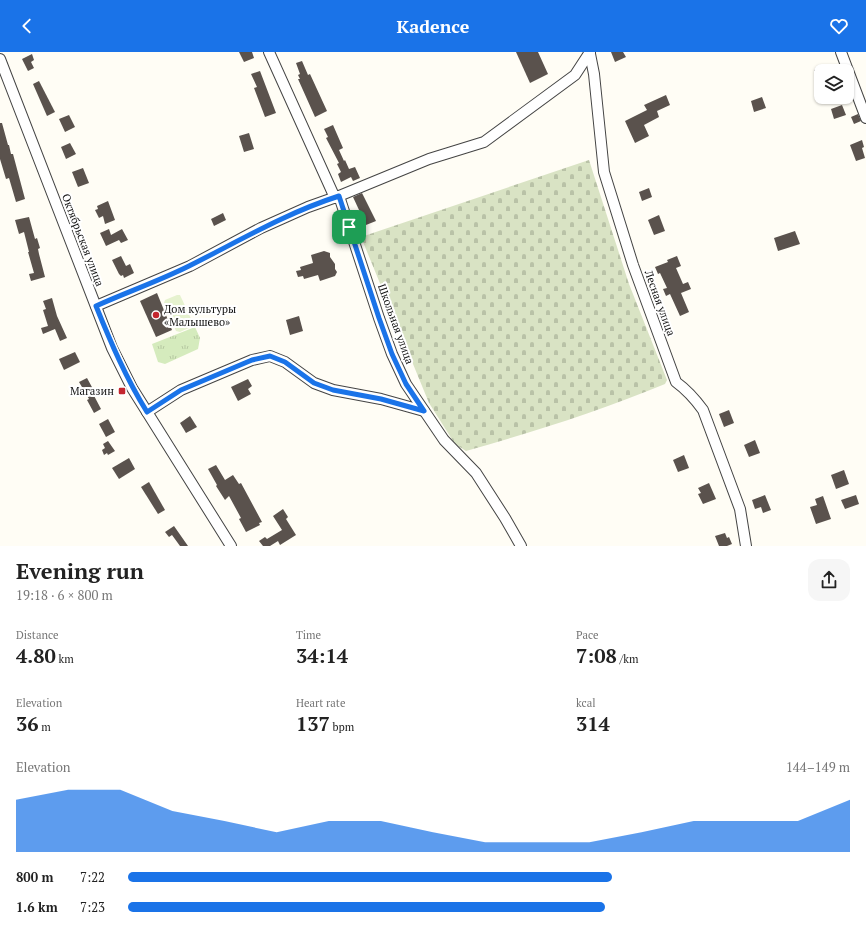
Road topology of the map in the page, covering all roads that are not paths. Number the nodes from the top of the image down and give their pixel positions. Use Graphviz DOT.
graph roads {
  1 [pos="269,52"];
  2 [pos="841,52"];
  3 [pos="590,53"];
  4 [pos="0,60"];
  5 [pos="866,118"];
  6 [pos="337,197"];
  7 [pos="96,306"];
  8 [pos="424,411"];
  9 [pos="147,412"];
  10 [pos="231,546"];
  11 [pos="521,546"];
  12 [pos="746,546"];
  1 -- 6 [label="street, Школьная улица"];
  2 -- 5 [label="street"];
  3 -- 6 [label="street"];
  3 -- 12 [label="street, Лесная улица"];
  4 -- 7 [label="street, Октябрьская улица"];
  6 -- 7 [label="street"];
  6 -- 8 [label="street, Школьная улица"];
  7 -- 9 [label="street, Октябрьская улица"];
  8 -- 9 [label="street"];
  8 -- 11 [label="street, Школьная улица"];
  9 -- 10 [label="street, Октябрьская улица"];
}
